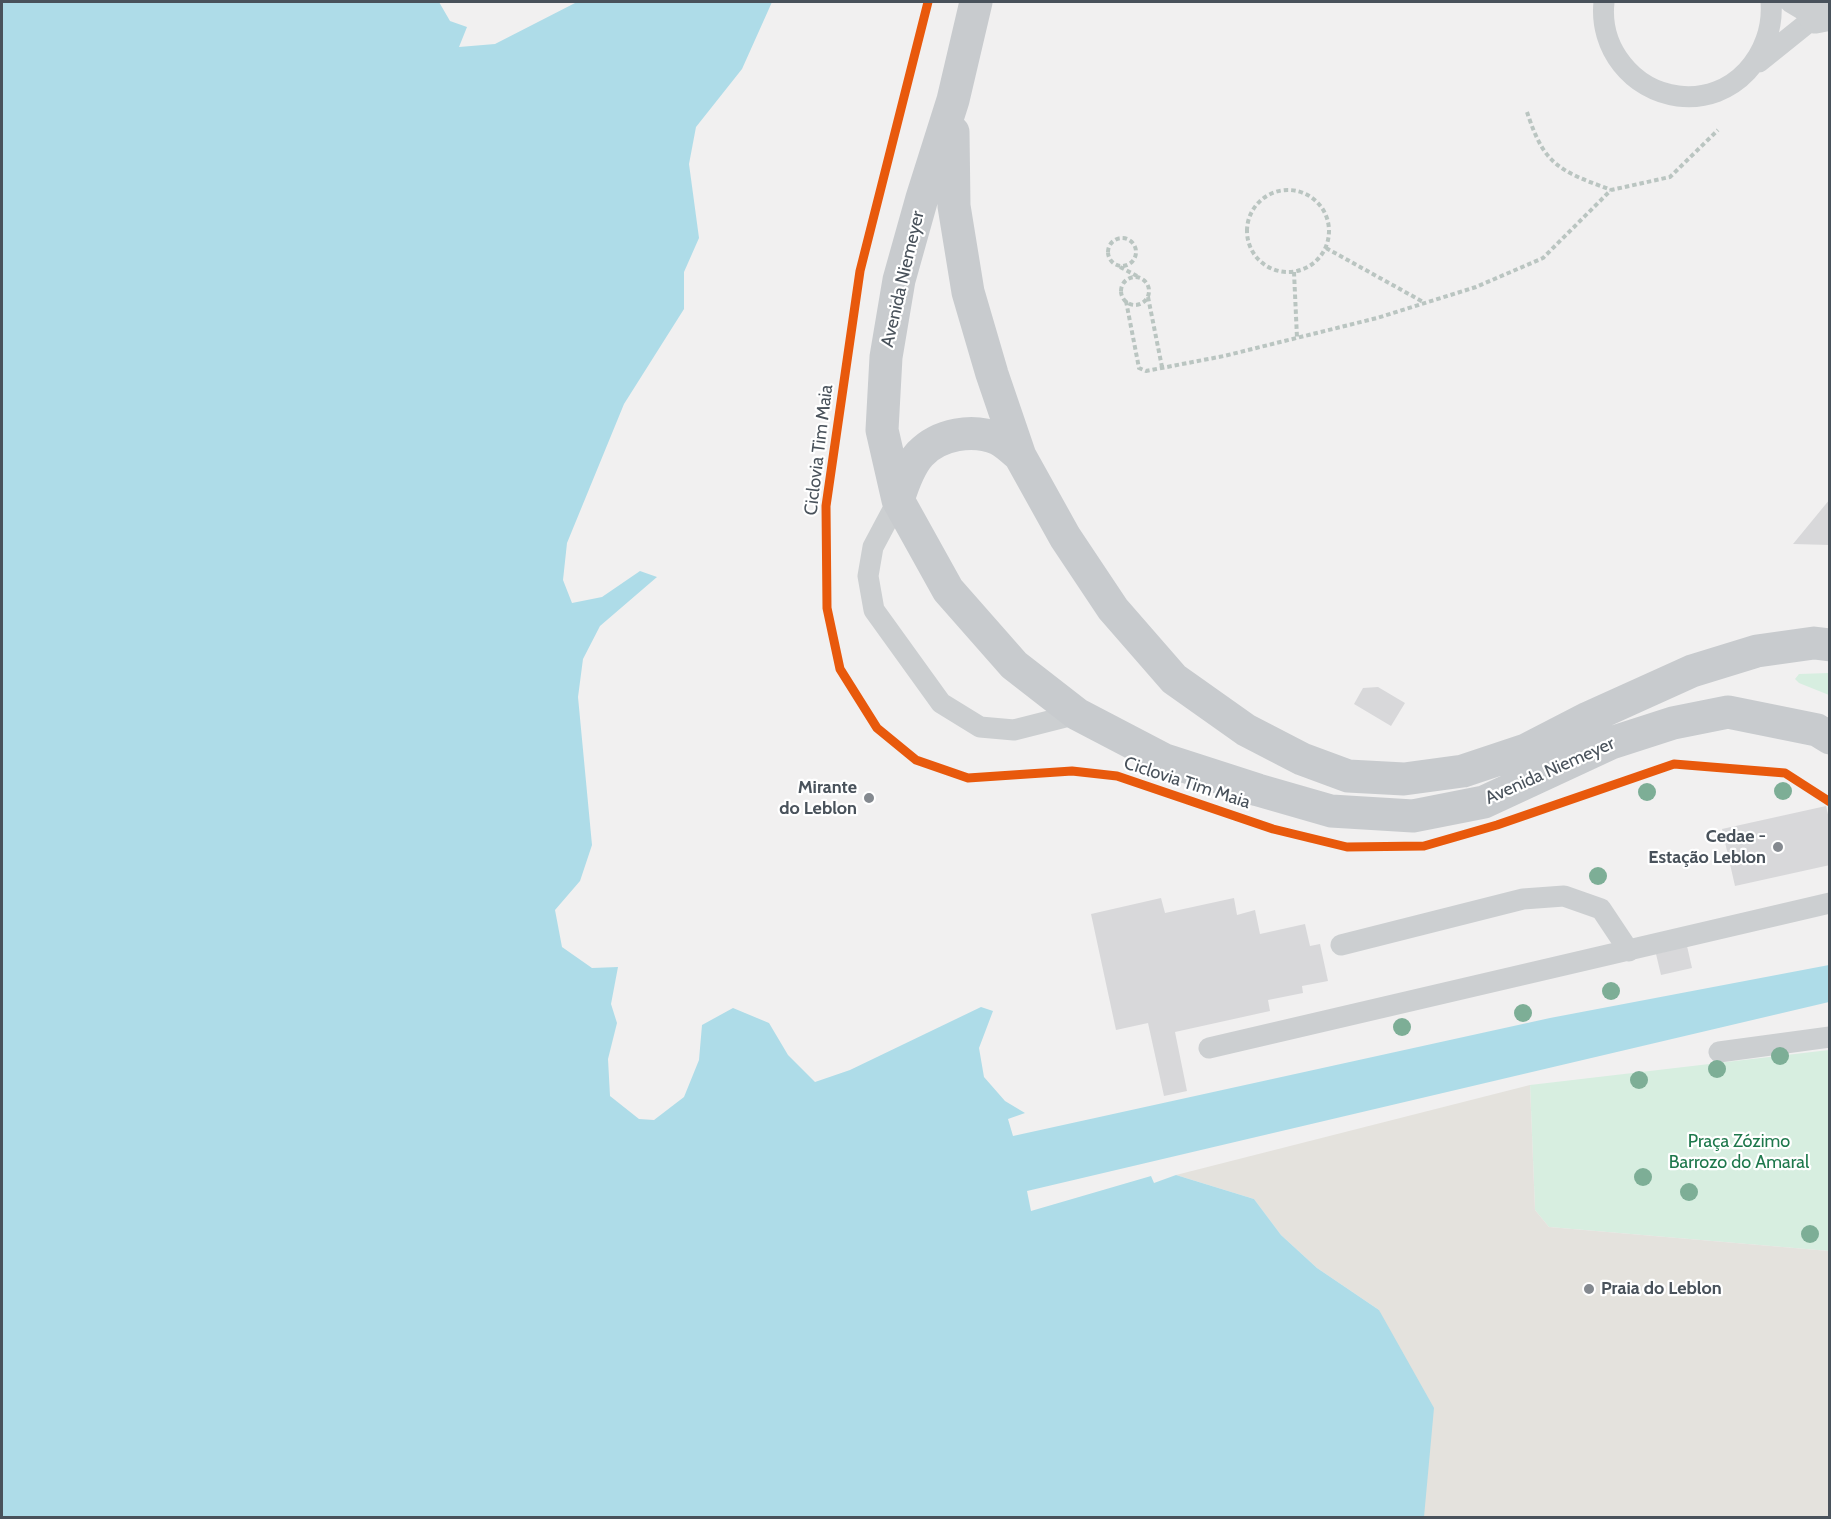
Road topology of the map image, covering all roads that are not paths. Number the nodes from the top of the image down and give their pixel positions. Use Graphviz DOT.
graph roads {
  1 [pos="976,2"];
  2 [pos="1604,2"];
  3 [pos="1771,2"];
  4 [pos="1811,11"];
  5 [pos="1730,85"];
  6 [pos="953,100"];
  7 [pos="1020,456"];
  8 [pos="898,500"];
  9 [pos="1830,645"];
  10 [pos="1077,714"];
  11 [pos="1830,738"];
  12 [pos="1830,903"];
  13 [pos="1341,945"];
  14 [pos="1629,951"];
  15 [pos="1830,1036"];
  16 [pos="1209,1048"];
  17 [pos="1719,1052"];
  1 -- 6 [label="main road, Avenida Niemeyer"];
  2 -- 5 [label="lane"];
  3 -- 5 [label="lane"];
  4 -- 5 [label="lane"];
  6 -- 7 [label="main road, Avenida Niemeyer"];
  6 -- 8 [label="main road, Avenida Niemeyer"];
  7 -- 8 [label="main road"];
  7 -- 9 [label="main road, Avenida Niemeyer"];
  8 -- 10 [label="main road, Avenida Niemeyer"];
  8 -- 10 [label="lane"];
  10 -- 11 [label="main road, Avenida Niemeyer"];
  12 -- 14 [label="lane"];
  13 -- 14 [label="lane"];
  14 -- 16 [label="lane"];
  15 -- 17 [label="lane"];
}
